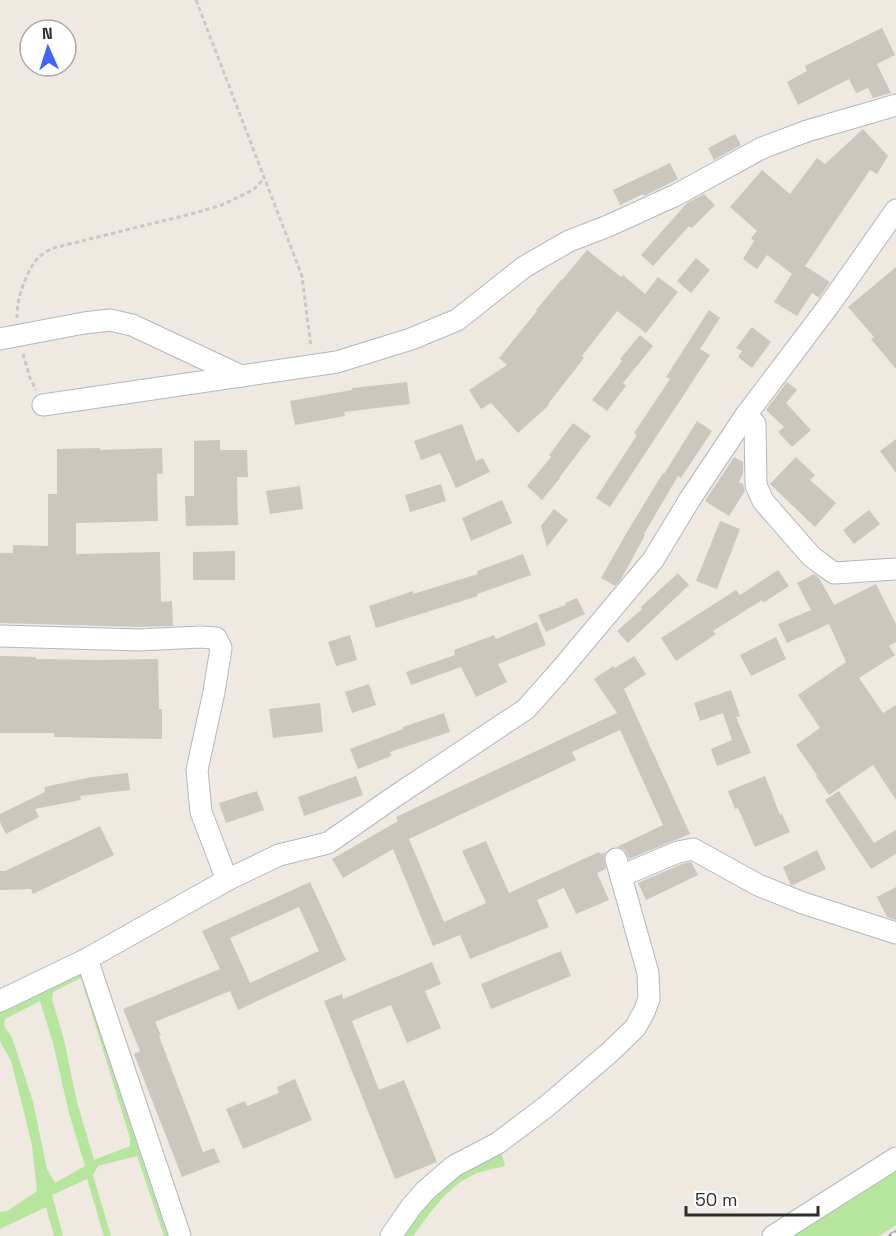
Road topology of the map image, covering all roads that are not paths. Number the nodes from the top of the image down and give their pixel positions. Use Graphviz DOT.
graph roads {
  1 [pos="896,105"];
  2 [pos="896,210"];
  3 [pos="9,337"];
  4 [pos="241,376"];
  5 [pos="43,405"];
  6 [pos="746,414"];
  7 [pos="896,569"];
  8 [pos="0,636"];
  9 [pos="227,880"];
  10 [pos="896,933"];
  11 [pos="87,959"];
  12 [pos="0,1001"];
  13 [pos="896,1158"];
  14 [pos="180,1236"];
  15 [pos="390,1236"];
  16 [pos="773,1236"];
  1 -- 4 [label="street"];
  2 -- 6 [label="street"];
  3 -- 4 [label="street"];
  4 -- 5 [label="street"];
  6 -- 7 [label="street"];
  6 -- 9 [label="street"];
  8 -- 9 [label="street"];
  9 -- 11 [label="street"];
  10 -- 15 [label="street"];
  11 -- 12 [label="street"];
  11 -- 14 [label="street"];
  13 -- 16 [label="street"];
}
